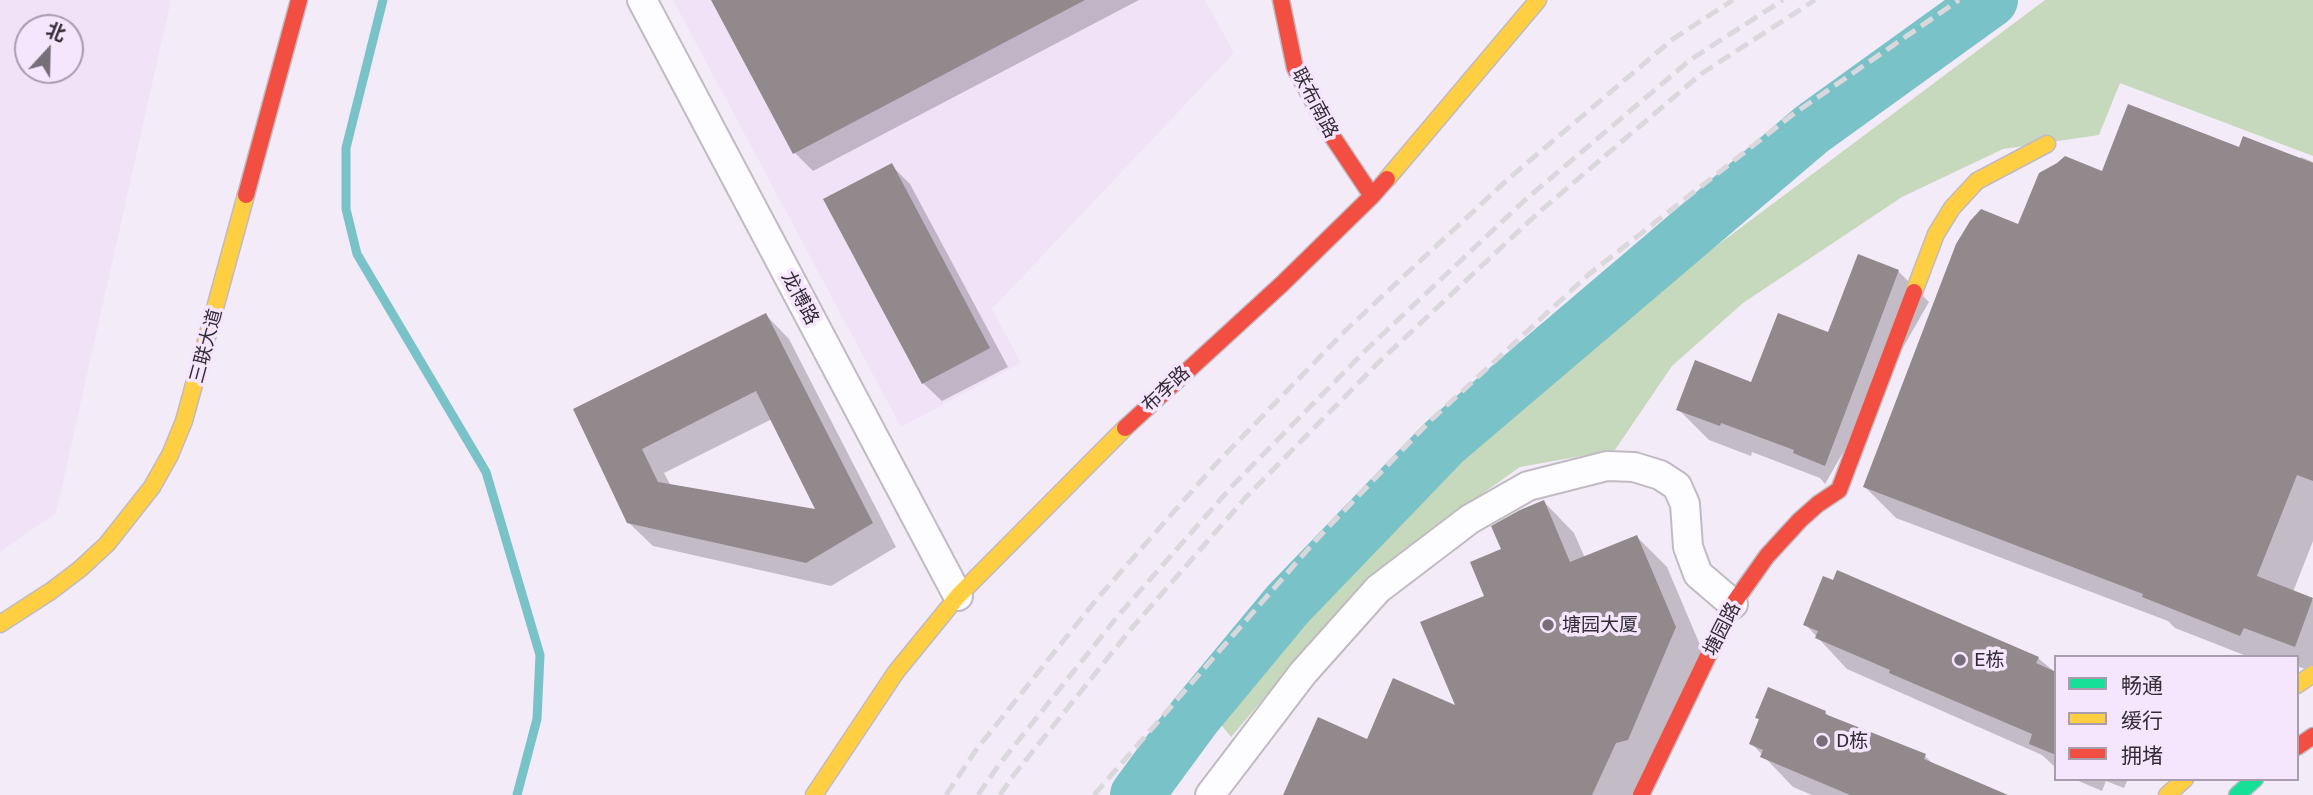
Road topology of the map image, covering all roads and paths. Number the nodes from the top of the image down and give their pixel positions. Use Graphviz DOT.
graph roads {
  1 [pos="299,0"];
  2 [pos="642,0"];
  3 [pos="1281,0"];
  4 [pos="1538,0"];
  5 [pos="2047,144"];
  6 [pos="1372,196"];
  7 [pos="958,596"];
  8 [pos="1733,604"];
  9 [pos="0,624"];
  10 [pos="2183,781"];
  11 [pos="2253,781"];
  12 [pos="814,795"];
  13 [pos="1210,795"];
  14 [pos="1641,795"];
  15 [pos="2167,795"];
  16 [pos="2237,795"];
  1 -- 9 [label="street, 三联大道"];
  2 -- 7 [label="street, 龙博路"];
  3 -- 6 [label="street, 联布南路"];
  4 -- 6 [label="street, 布李路"];
  5 -- 8 [label="street, 塘园路"];
  6 -- 7 [label="street, 布李路"];
  7 -- 12 [label="street, 布李路"];
  8 -- 13 [label="street"];
  8 -- 14 [label="street, 塘园路"];
  10 -- 15 [label="street"];
  11 -- 16 [label="street"];
}
